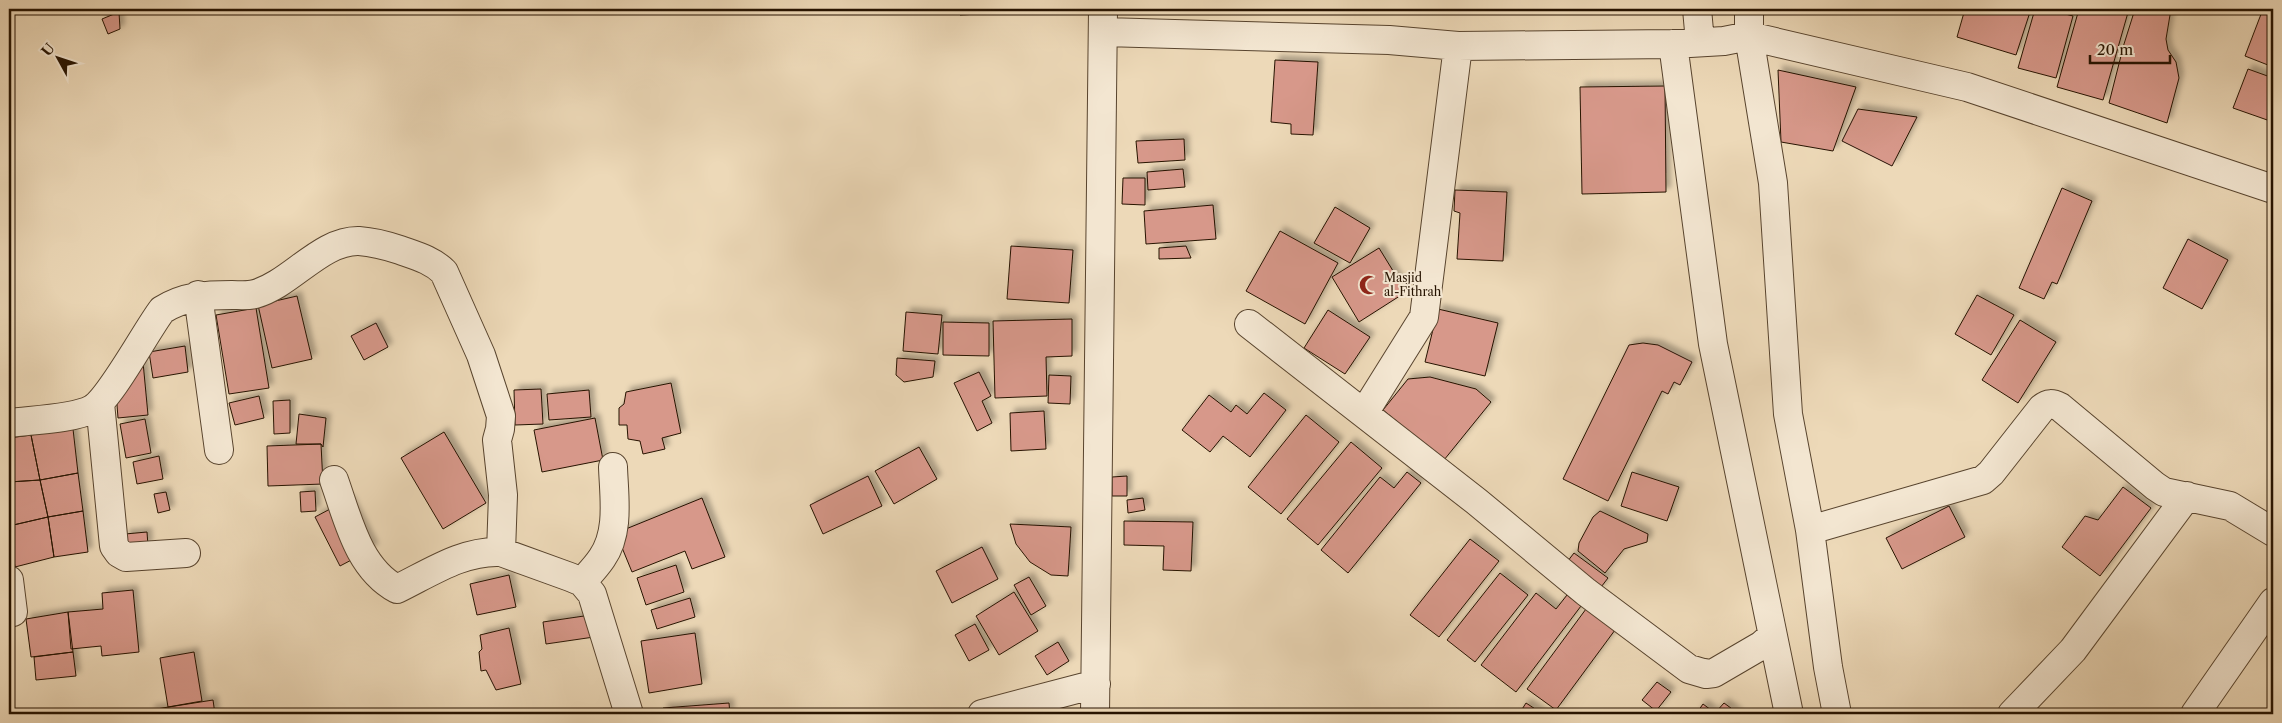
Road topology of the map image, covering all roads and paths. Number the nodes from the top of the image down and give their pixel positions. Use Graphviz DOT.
graph roads {
  1 [pos="1697,9"];
  2 [pos="1749,9"];
  3 [pos="1103,21"];
  4 [pos="1749,36"];
  5 [pos="1700,42"];
  6 [pos="1673,44"];
  7 [pos="1458,46"];
  8 [pos="2273,189"];
  9 [pos="198,296"];
  10 [pos="1249,324"];
  11 [pos="100,403"];
  12 [pos="1364,413"];
  13 [pos="9,423"];
  14 [pos="219,450"];
  15 [pos="613,467"];
  16 [pos="334,480"];
  17 [pos="2187,496"];
  18 [pos="1810,530"];
  19 [pos="2273,532"];
  20 [pos="501,552"];
  21 [pos="186,553"];
  22 [pos="9,580"];
  23 [pos="582,582"];
  24 [pos="2273,602"];
  25 [pos="13,612"];
  26 [pos="1772,636"];
  27 [pos="1096,684"];
  28 [pos="629,714"];
  29 [pos="982,714"];
  30 [pos="1095,714"];
  31 [pos="1789,714"];
  32 [pos="1837,714"];
  33 [pos="2012,714"];
  34 [pos="2195,714"];
  1 -- 5 [label="street"];
  2 -- 4 [label="street"];
  3 -- 7 [label="street"];
  3 -- 27 [label="street"];
  4 -- 5 [label="street"];
  4 -- 8 [label="street"];
  4 -- 18 [label="street"];
  5 -- 6 [label="street"];
  6 -- 7 [label="street"];
  6 -- 26 [label="street"];
  7 -- 12 [label="street"];
  9 -- 11 [label="street"];
  9 -- 14 [label="street"];
  9 -- 20 [label="street"];
  10 -- 12 [label="street"];
  11 -- 13 [label="street"];
  11 -- 21 [label="street"];
  12 -- 26 [label="street"];
  15 -- 23 [label="street"];
  16 -- 20 [label="street"];
  17 -- 18 [label="street"];
  17 -- 19 [label="street"];
  17 -- 33 [label="street"];
  18 -- 32 [label="street"];
  20 -- 23 [label="street"];
  22 -- 25 [label="street"];
  23 -- 28 [label="street"];
  24 -- 34 [label="street"];
  26 -- 31 [label="street"];
  27 -- 29 [label="street"];
  27 -- 30 [label="street"];
}
